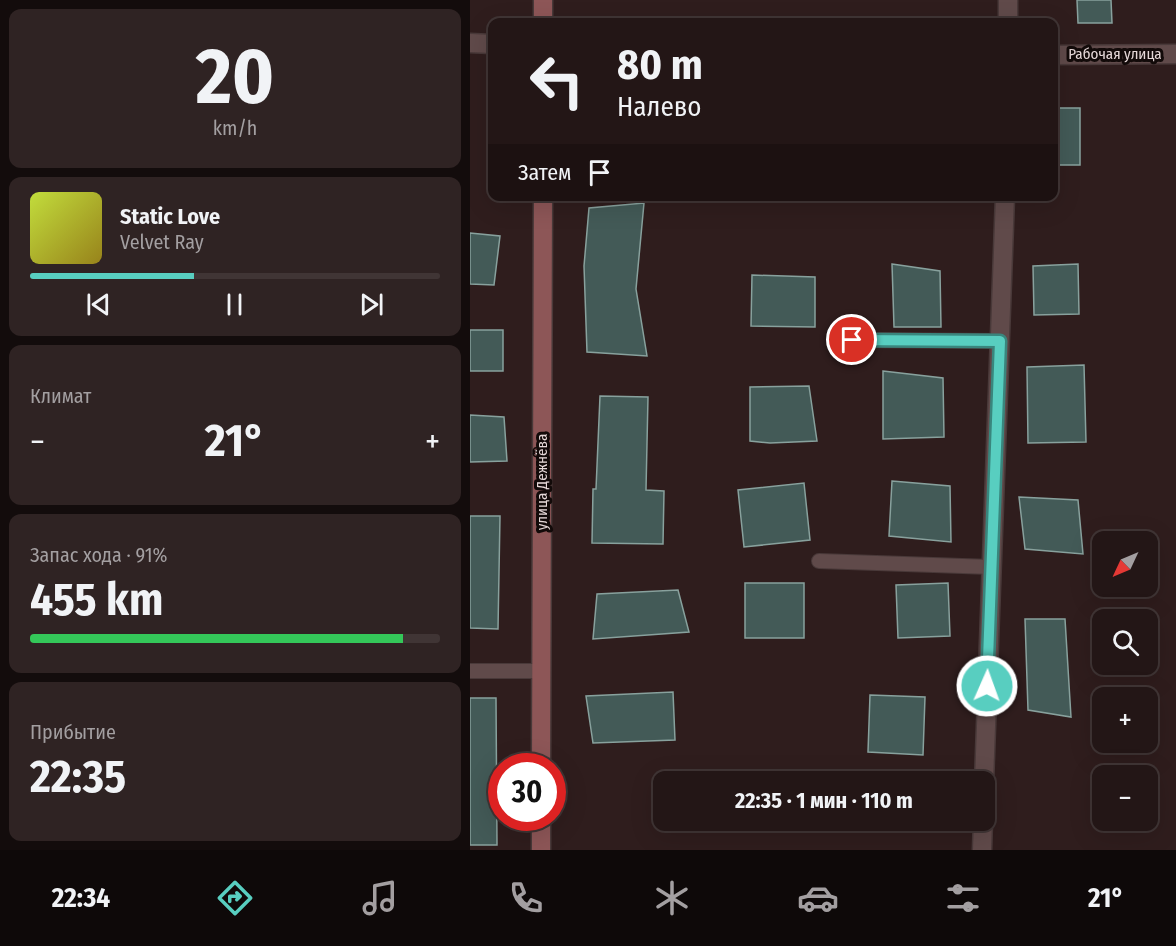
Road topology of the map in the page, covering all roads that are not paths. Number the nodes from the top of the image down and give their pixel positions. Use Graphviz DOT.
graph roads {
  1 [pos="543,0"];
  2 [pos="1008,0"];
  3 [pos="543,18"];
  4 [pos="1008,18"];
  5 [pos="470,43"];
  6 [pos="488,44"];
  7 [pos="1176,54"];
  8 [pos="1058,55"];
  9 [pos="543,201"];
  10 [pos="1005,201"];
  11 [pos="852,340"];
  12 [pos="1000,341"];
  13 [pos="819,561"];
  14 [pos="992,567"];
  15 [pos="470,671"];
  16 [pos="541,671"];
  17 [pos="541,753"];
  18 [pos="984,771"];
  19 [pos="541,831"];
  20 [pos="983,831"];
  21 [pos="541,850"];
  22 [pos="982,850"];
  1 -- 3 [label="main road"];
  2 -- 4 [label="street"];
  5 -- 6 [label="street"];
  7 -- 8 [label="street, Рабочая улица"];
  9 -- 16 [label="main road, улица Дежнёва"];
  10 -- 12 [label="street"];
  11 -- 12 [label="lane"];
  12 -- 14 [label="street"];
  13 -- 14 [label="lane"];
  14 -- 18 [label="street"];
  15 -- 16 [label="lane"];
  16 -- 17 [label="main road, улица Дежнёва"];
  19 -- 21 [label="main road"];
  20 -- 22 [label="street"];
}
